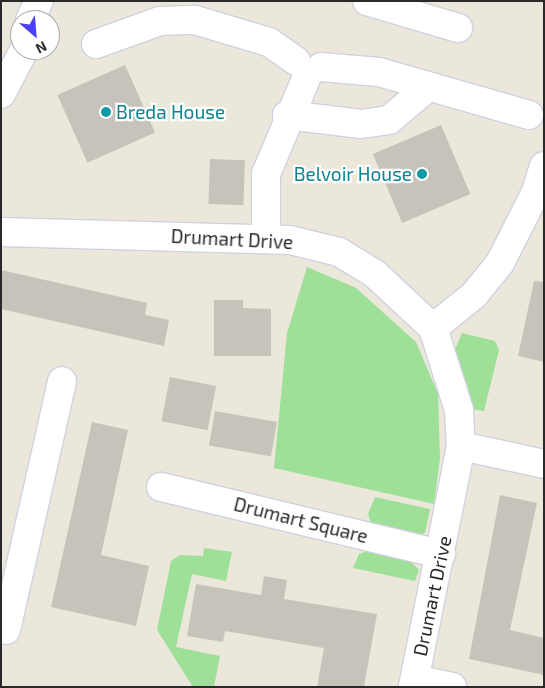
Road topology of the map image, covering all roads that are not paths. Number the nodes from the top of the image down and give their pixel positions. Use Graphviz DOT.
graph roads {
  1 [pos="367,1"];
  2 [pos="458,28"];
  3 [pos="96,44"];
  4 [pos="19,60"];
  5 [pos="308,69"];
  6 [pos="428,87"];
  7 [pos="1,94"];
  8 [pos="287,115"];
  9 [pos="529,115"];
  10 [pos="544,166"];
  11 [pos="540,193"];
  12 [pos="1,232"];
  13 [pos="266,239"];
  14 [pos="433,328"];
  15 [pos="62,381"];
  16 [pos="461,446"];
  17 [pos="544,464"];
  18 [pos="161,488"];
  19 [pos="440,554"];
  20 [pos="11,557"];
  21 [pos="6,630"];
  22 [pos="414,683"];
  23 [pos="452,687"];
  1 -- 2 [label="street"];
  3 -- 5 [label="street"];
  4 -- 7 [label="street"];
  5 -- 6 [label="street"];
  5 -- 8 [label="street"];
  6 -- 8 [label="street"];
  6 -- 9 [label="street"];
  8 -- 13 [label="street"];
  10 -- 11 [label="street"];
  11 -- 14 [label="street"];
  12 -- 13 [label="street, Drumart Drive"];
  13 -- 14 [label="street, Drumart Drive"];
  14 -- 16 [label="street, Drumart Drive"];
  15 -- 20 [label="street"];
  16 -- 17 [label="street"];
  16 -- 19 [label="street, Drumart Drive"];
  18 -- 19 [label="street, Drumart Square"];
  19 -- 22 [label="street, Drumart Drive"];
  20 -- 21 [label="street"];
  22 -- 23 [label="street"];
}
